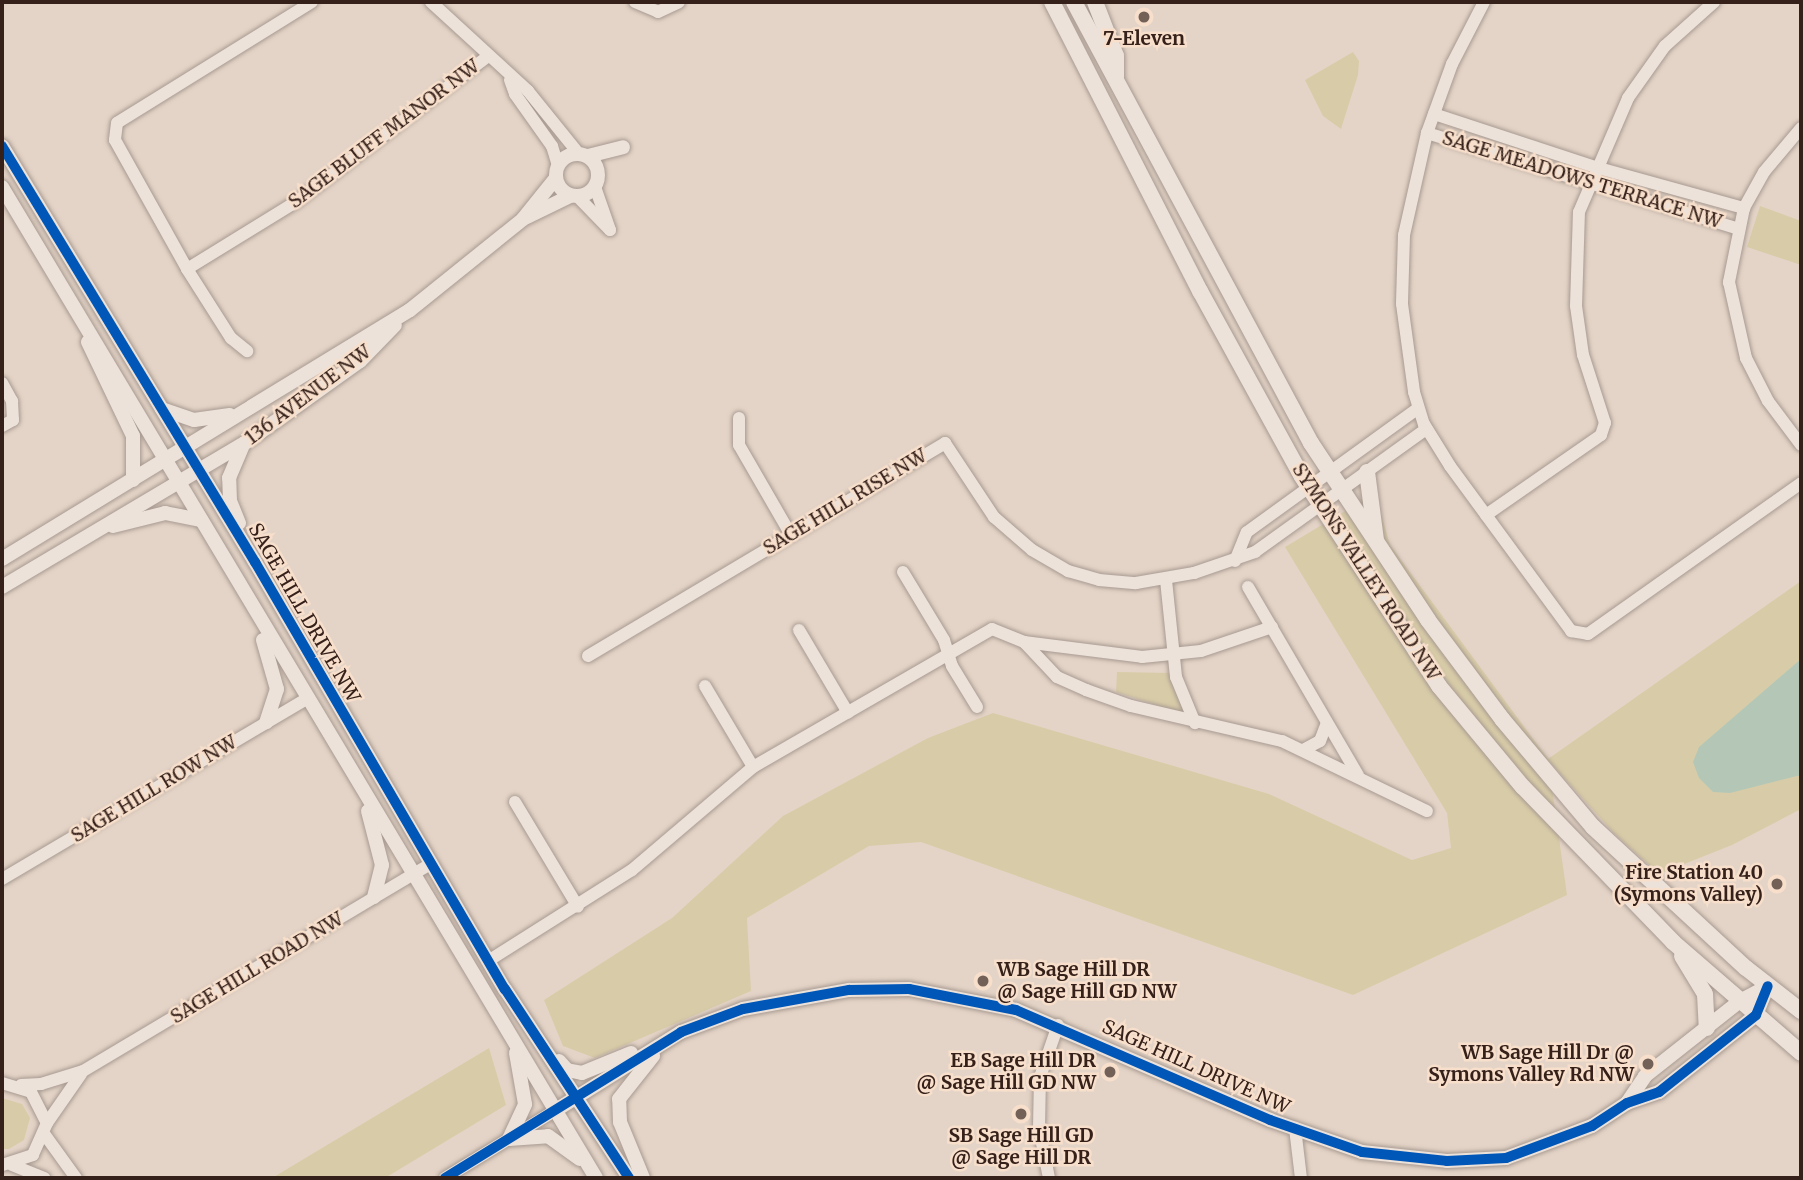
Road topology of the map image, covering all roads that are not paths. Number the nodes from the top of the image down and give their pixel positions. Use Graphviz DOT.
graph roads {
  1 [pos="312,2"];
  2 [pos="431,2"];
  3 [pos="635,2"];
  4 [pos="679,2"];
  5 [pos="1052,2"];
  6 [pos="1074,2"];
  7 [pos="1095,2"];
  8 [pos="1484,2"];
  9 [pos="1714,2"];
  10 [pos="488,57"];
  11 [pos="1116,79"];
  12 [pos="510,80"];
  13 [pos="1434,114"];
  14 [pos="1801,128"];
  15 [pos="1427,133"];
  16 [pos="2,146"];
  17 [pos="583,155"];
  18 [pos="1595,167"];
  19 [pos="557,172"];
  20 [pos="597,180"];
  21 [pos="1588,185"];
  22 [pos="2,187"];
  23 [pos="574,196"];
  24 [pos="1744,208"];
  25 [pos="523,219"];
  26 [pos="1736,228"];
  27 [pos="187,269"];
  28 [pos="410,310"];
  29 [pos="80,317"];
  30 [pos="247,351"];
  31 [pos="2,383"];
  32 [pos="1418,408"];
  33 [pos="162,409"];
  34 [pos="239,413"];
  35 [pos="739,418"];
  36 [pos="2,426"];
  37 [pos="1426,429"];
  38 [pos="244,443"];
  39 [pos="1801,445"];
  40 [pos="186,448"];
  41 [pos="168,459"];
  42 [pos="199,470"];
  43 [pos="1367,472"];
  44 [pos="1330,474"];
  45 [pos="132,480"];
  46 [pos="180,481"];
  47 [pos="1801,483"];
  48 [pos="1309,489"];
  49 [pos="1342,492"];
  50 [pos="1321,507"];
  51 [pos="1486,514"];
  52 [pos="201,520"];
  53 [pos="92,533"];
  54 [pos="791,535"];
  55 [pos="1378,550"];
  56 [pos="2,559"];
  57 [pos="1235,561"];
  58 [pos="255,562"];
  59 [pos="903,572"];
  60 [pos="1166,580"];
  61 [pos="2,587"];
  62 [pos="1248,587"];
  63 [pos="275,597"];
  64 [pos="253,609"];
  65 [pos="1272,627"];
  66 [pos="799,629"];
  67 [pos="1024,642"];
  68 [pos="1175,654"];
  69 [pos="949,655"];
  70 [pos="588,656"];
  71 [pos="705,687"];
  72 [pos="306,699"];
  73 [pos="977,707"];
  74 [pos="848,713"];
  75 [pos="266,722"];
  76 [pos="1195,723"];
  77 [pos="1327,723"];
  78 [pos="1303,750"];
  79 [pos="753,767"];
  80 [pos="1358,775"];
  81 [pos="361,790"];
  82 [pos="515,802"];
  83 [pos="1427,811"];
  84 [pos="430,864"];
  85 [pos="413,874"];
  86 [pos="2,879"];
  87 [pos="374,897"];
  88 [pos="578,907"];
  89 [pos="1673,942"];
  90 [pos="488,961"];
  91 [pos="1768,986"];
  92 [pos="1740,1001"];
  93 [pos="1801,1012"];
  94 [pos="1755,1015"];
  95 [pos="1058,1025"];
  96 [pos="1707,1028"];
  97 [pos="681,1032"];
  98 [pos="511,1035"];
  99 [pos="544,1045"];
  100 [pos="1801,1053"];
  101 [pos="83,1071"];
  102 [pos="2,1083"];
  103 [pos="21,1085"];
  104 [pos="577,1096"];
  105 [pos="1627,1103"];
  106 [pos="556,1110"];
  107 [pos="1295,1128"];
  108 [pos="46,1129"];
  109 [pos="509,1139"];
  110 [pos="7,1165"];
  111 [pos="593,1173"];
  112 [pos="44,1178"];
  113 [pos="76,1178"];
  114 [pos="445,1178"];
  115 [pos="629,1178"];
  116 [pos="643,1178"];
  117 [pos="1049,1178"];
  118 [pos="1301,1178"];
  1 -- 27 [label="street"];
  2 -- 10 [label="street"];
  3 -- 4 [label="street"];
  5 -- 48 [label="main road, SYMONS VALLEY ROAD NW"];
  6 -- 11 [label="main road, SYMONS VALLEY ROAD NW"];
  7 -- 11 [label="main road"];
  8 -- 13 [label="street"];
  9 -- 18 [label="street"];
  10 -- 12 [label="street"];
  10 -- 27 [label="street, SAGE BLUFF MANOR NW"];
  11 -- 44 [label="main road, SYMONS VALLEY ROAD NW"];
  12 -- 17 [label="street"];
  12 -- 19 [label="street"];
  13 -- 15 [label="street"];
  13 -- 18 [label="street, SAGE MEADOWS TERRACE NW"];
  14 -- 24 [label="street"];
  15 -- 21 [label="street, SAGE MEADOWS TERRACE NW"];
  15 -- 32 [label="street"];
  16 -- 33 [label="street, SAGE HILL DRIVE NW"];
  17 -- 19 [label="street"];
  17 -- 20 [label="street"];
  17 -- 20 [label="street"];
  18 -- 21 [label="street"];
  18 -- 24 [label="street, SAGE MEADOWS TERRACE NW"];
  19 -- 23 [label="street"];
  19 -- 25 [label="street, 136 AVENUE NW"];
  20 -- 23 [label="street, 136 AVENUE NW"];
  20 -- 23 [label="street"];
  21 -- 26 [label="street, SAGE MEADOWS TERRACE NW"];
  21 -- 51 [label="street"];
  22 -- 29 [label="street"];
  23 -- 25 [label="street, 136 AVENUE NW"];
  24 -- 26 [label="street"];
  25 -- 28 [label="street, 136 AVENUE NW"];
  26 -- 39 [label="street"];
  27 -- 30 [label="street"];
  28 -- 34 [label="street, 136 AVENUE NW"];
  28 -- 38 [label="street, 136 AVENUE NW"];
  29 -- 41 [label="street"];
  29 -- 45 [label="street"];
  31 -- 36 [label="street"];
  32 -- 37 [label="street"];
  32 -- 44 [label="street"];
  33 -- 34 [label="street"];
  33 -- 40 [label="street, SAGE HILL DRIVE NW"];
  34 -- 40 [label="street, 136 AVENUE NW"];
  35 -- 54 [label="street"];
  37 -- 43 [label="street, SAGE HILL RISE NW"];
  37 -- 51 [label="street"];
  38 -- 42 [label="street, 136 AVENUE NW"];
  38 -- 58 [label="street"];
  40 -- 41 [label="street, 136 AVENUE NW"];
  40 -- 42 [label="street, SAGE HILL DRIVE NW"];
  41 -- 45 [label="street, 136 AVENUE NW"];
  41 -- 46 [label="street"];
  42 -- 46 [label="street, 136 AVENUE NW"];
  42 -- 58 [label="street, SAGE HILL DRIVE NW"];
  43 -- 49 [label="street, SAGE HILL RISE NW"];
  43 -- 55 [label="main road"];
  44 -- 48 [label="street"];
  44 -- 49 [label="main road, SYMONS VALLEY ROAD NW"];
  45 -- 56 [label="street, 136 AVENUE NW"];
  46 -- 52 [label="street"];
  46 -- 53 [label="street, 136 AVENUE NW"];
  47 -- 51 [label="street"];
  48 -- 50 [label="main road, SYMONS VALLEY ROAD NW"];
  48 -- 57 [label="street"];
  49 -- 50 [label="street, SAGE HILL RISE NW"];
  49 -- 55 [label="main road, SYMONS VALLEY ROAD NW"];
  50 -- 57 [label="street, SAGE HILL RISE NW"];
  50 -- 89 [label="main road, SYMONS VALLEY ROAD NW"];
  52 -- 53 [label="street"];
  52 -- 64 [label="street"];
  53 -- 61 [label="street, 136 AVENUE NW"];
  54 -- 60 [label="street, SAGE HILL RISE NW"];
  54 -- 70 [label="street, SAGE HILL RISE NW"];
  55 -- 91 [label="main road, SYMONS VALLEY ROAD NW"];
  57 -- 60 [label="street, SAGE HILL RISE NW"];
  58 -- 63 [label="street, SAGE HILL DRIVE NW"];
  59 -- 69 [label="street"];
  60 -- 68 [label="street"];
  62 -- 65 [label="street"];
  63 -- 64 [label="street"];
  63 -- 84 [label="street, SAGE HILL DRIVE NW"];
  64 -- 72 [label="street"];
  64 -- 75 [label="street"];
  65 -- 68 [label="street"];
  65 -- 77 [label="street"];
  66 -- 74 [label="street"];
  67 -- 68 [label="street"];
  67 -- 69 [label="street"];
  67 -- 76 [label="street"];
  68 -- 76 [label="street"];
  69 -- 73 [label="street"];
  69 -- 74 [label="street"];
  71 -- 79 [label="street"];
  72 -- 75 [label="street, SAGE HILL ROW NW"];
  72 -- 81 [label="street"];
  74 -- 79 [label="street"];
  75 -- 86 [label="street, SAGE HILL ROW NW"];
  76 -- 78 [label="street"];
  77 -- 78 [label="street"];
  77 -- 80 [label="street"];
  78 -- 80 [label="street"];
  79 -- 88 [label="street"];
  80 -- 83 [label="street"];
  81 -- 85 [label="street"];
  81 -- 87 [label="street"];
  82 -- 88 [label="street"];
  84 -- 85 [label="street, SAGE HILL ROAD NW"];
  84 -- 90 [label="street, SAGE HILL DRIVE NW"];
  85 -- 87 [label="street, SAGE HILL ROAD NW"];
  85 -- 98 [label="street"];
  87 -- 101 [label="street, SAGE HILL ROAD NW"];
  88 -- 90 [label="street"];
  89 -- 92 [label="main road, SYMONS VALLEY ROAD NW"];
  89 -- 96 [label="main road"];
  90 -- 99 [label="street, SAGE HILL DRIVE NW"];
  91 -- 92 [label="street, SAGE HILL DRIVE NW"];
  91 -- 93 [label="main road, SYMONS VALLEY ROAD NW"];
  91 -- 94 [label="street, SAGE HILL DRIVE NW"];
  92 -- 94 [label="main road, SYMONS VALLEY ROAD NW"];
  92 -- 96 [label="street, SAGE HILL DRIVE NW"];
  94 -- 100 [label="main road, SYMONS VALLEY ROAD NW"];
  94 -- 105 [label="street, SAGE HILL DRIVE NW"];
  95 -- 97 [label="street, SAGE HILL DRIVE NW"];
  95 -- 107 [label="street, SAGE HILL DRIVE NW"];
  95 -- 117 [label="street"];
  96 -- 105 [label="street, SAGE HILL DRIVE NW"];
  97 -- 99 [label="street"];
  97 -- 104 [label="street, SAGE HILL DRIVE NW"];
  97 -- 116 [label="street"];
  98 -- 106 [label="street"];
  98 -- 109 [label="street"];
  99 -- 104 [label="street, SAGE HILL DRIVE NW"];
  101 -- 103 [label="street, SAGE HILL ROAD NW"];
  101 -- 108 [label="street, SAGE HILL ROAD NW"];
  102 -- 103 [label="street, SAGE HILL ROAD NW"];
  103 -- 108 [label="street"];
  104 -- 106 [label="street, SAGE HILL DRIVE NW"];
  104 -- 115 [label="street"];
  105 -- 107 [label="street, SAGE HILL DRIVE NW"];
  106 -- 109 [label="street"];
  106 -- 111 [label="street"];
  107 -- 118 [label="street"];
  108 -- 110 [label="street, SAGE HILL ROAD NW"];
  108 -- 113 [label="street"];
  109 -- 111 [label="street"];
  109 -- 114 [label="street"];
  110 -- 112 [label="street"];
}
